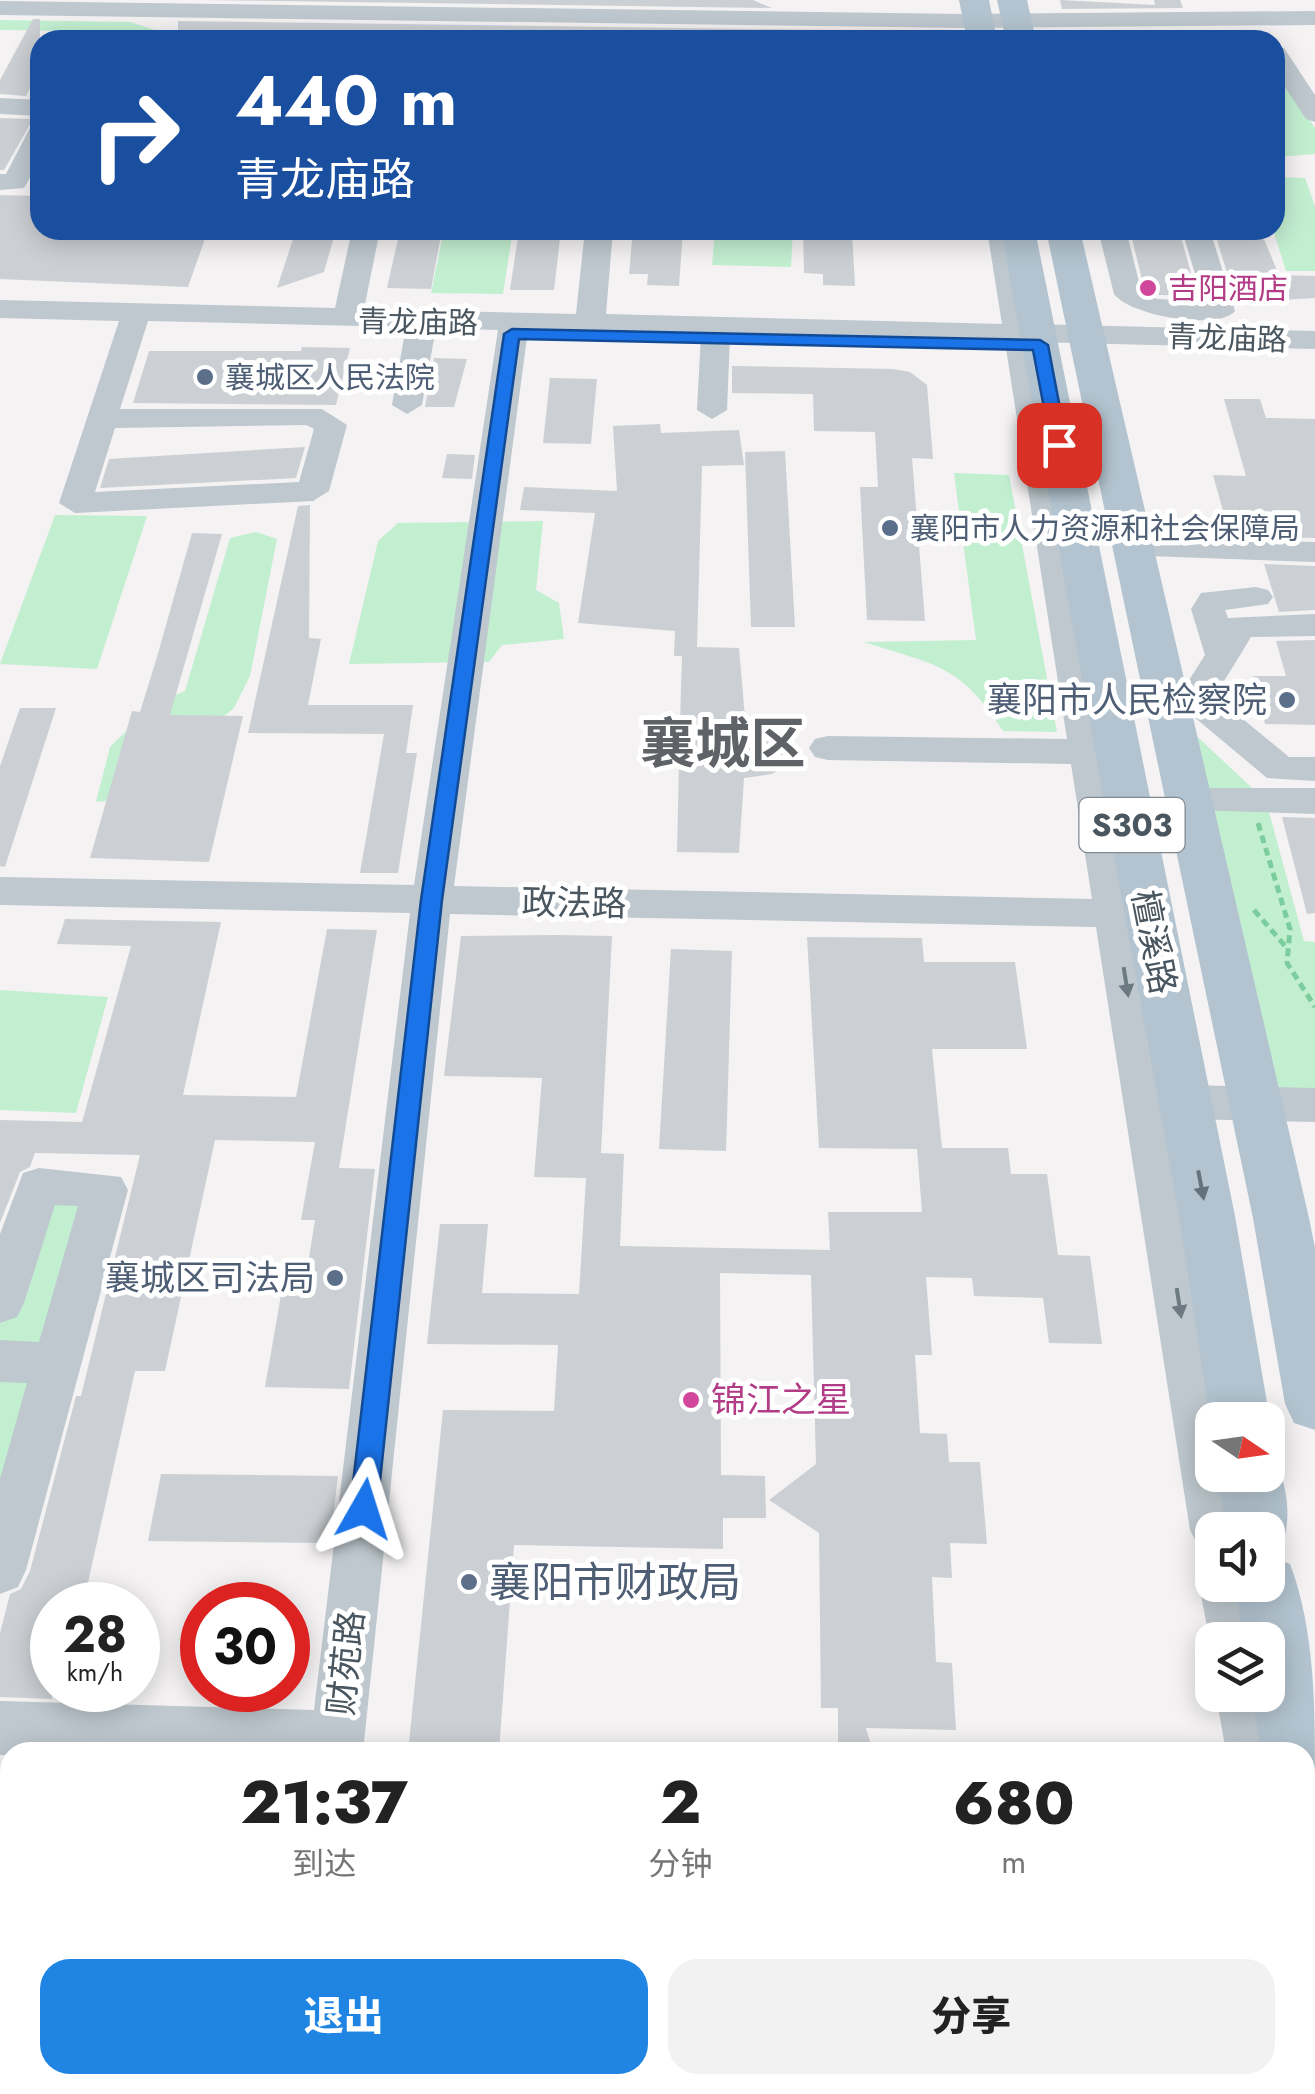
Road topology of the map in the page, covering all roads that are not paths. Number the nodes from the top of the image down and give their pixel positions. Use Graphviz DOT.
graph roads {
  1 [pos="111,0"];
  2 [pos="220,0"];
  3 [pos="414,7"];
  4 [pos="2,12"];
  5 [pos="307,13"];
  6 [pos="1315,18"];
  7 [pos="971,20"];
  8 [pos="1023,20"];
  9 [pos="301,30"];
  10 [pos="1174,30"];
  11 [pos="1281,30"];
  12 [pos="1315,34"];
  13 [pos="1285,35"];
  14 [pos="1285,68"];
  15 [pos="0,106"];
  16 [pos="30,108"];
  17 [pos="1315,114"];
  18 [pos="30,152"];
  19 [pos="0,182"];
  20 [pos="364,240"];
  21 [pos="598,240"];
  22 [pos="1003,240"];
  23 [pos="1019,240"];
  24 [pos="1066,240"];
  25 [pos="1078,240"];
  26 [pos="1114,240"];
  27 [pos="1199,240"];
  28 [pos="1010,284"];
  29 [pos="0,310"];
  30 [pos="1220,311"];
  31 [pos="1315,312"];
  32 [pos="133,320"];
  33 [pos="347,320"];
  34 [pos="0,321"];
  35 [pos="590,325"];
  36 [pos="421,327"];
  37 [pos="513,329"];
  38 [pos="716,333"];
  39 [pos="915,337"];
  40 [pos="1029,339"];
  41 [pos="1094,340"];
  42 [pos="1315,340"];
  43 [pos="1315,352"];
  44 [pos="1029,394"];
  45 [pos="407,405"];
  46 [pos="712,410"];
  47 [pos="102,420"];
  48 [pos="1140,548"];
  49 [pos="1315,552"];
  50 [pos="1256,596"];
  51 [pos="1315,625"];
  52 [pos="1222,654"];
  53 [pos="1181,699"];
  54 [pos="828,748"];
  55 [pos="1088,752"];
  56 [pos="1315,769"];
  57 [pos="1204,801"];
  58 [pos="1315,801"];
  59 [pos="0,891"];
  60 [pos="432,900"];
  61 [pos="1132,914"];
  62 [pos="1185,1102"];
  63 [pos="1281,1105"];
  64 [pos="0,1302"];
  65 [pos="1315,1308"];
  66 [pos="0,1361"];
  67 [pos="57,1363"];
  68 [pos="1237,1402"];
  69 [pos="1315,1404"];
  70 [pos="1214,1512"];
  71 [pos="0,1570"];
  72 [pos="1270,1602"];
  73 [pos="1246,1712"];
  74 [pos="0,1728"];
  75 [pos="278,1742"];
  76 [pos="337,1742"];
  77 [pos="1251,1742"];
  78 [pos="1293,1742"];
  1 -- 2 [label="street"];
  3 -- 5 [label="street"];
  3 -- 7 [label="street"];
  4 -- 5 [label="street"];
  5 -- 9 [label="street"];
  6 -- 11 [label="street"];
  7 -- 8 [label="street"];
  8 -- 10 [label="street"];
  12 -- 13 [label="street"];
  14 -- 17 [label="street"];
  15 -- 16 [label="street"];
  18 -- 19 [label="street"];
  20 -- 33 [label="street"];
  21 -- 35 [label="street"];
  22 -- 28 [label="street"];
  23 -- 40 [label="main road, 檀溪路 / S303"];
  24 -- 41 [label="main road, 檀溪路 / S303"];
  25 -- 41 [label="street"];
  26 -- 30 [label="street"];
  27 -- 30 [label="street"];
  28 -- 39 [label="street"];
  28 -- 40 [label="street"];
  29 -- 32 [label="street, 青龙庙路"];
  30 -- 31 [label="street"];
  32 -- 33 [label="street, 青龙庙路"];
  32 -- 34 [label="street, 青龙庙路"];
  32 -- 36 [label="street, 青龙庙路"];
  32 -- 47 [label="street"];
  33 -- 36 [label="street, 青龙庙路"];
  35 -- 37 [label="street, 青龙庙路"];
  35 -- 38 [label="street, 青龙庙路"];
  36 -- 37 [label="street, 青龙庙路"];
  36 -- 45 [label="street"];
  37 -- 38 [label="street, 青龙庙路"];
  37 -- 60 [label="street, 财苑路"];
  38 -- 39 [label="street, 青龙庙路"];
  38 -- 46 [label="street"];
  39 -- 40 [label="street, 青龙庙路"];
  39 -- 44 [label="street"];
  40 -- 41 [label="street, 青龙庙路"];
  40 -- 44 [label="street"];
  40 -- 61 [label="main road, 檀溪路 / S303"];
  41 -- 42 [label="street, 青龙庙路"];
  41 -- 43 [label="street, 青龙庙路"];
  41 -- 48 [label="main road, 檀溪路 / S303"];
  44 -- 55 [label="street"];
  47 -- 47 [label="street"];
  48 -- 49 [label="street"];
  48 -- 53 [label="main road, 檀溪路 / S303"];
  50 -- 52 [label="street"];
  51 -- 52 [label="street"];
  52 -- 53 [label="street"];
  53 -- 56 [label="street"];
  53 -- 57 [label="street"];
  53 -- 63 [label="main road, 檀溪路 / S303"];
  54 -- 55 [label="street"];
  55 -- 61 [label="street"];
  57 -- 58 [label="street"];
  57 -- 63 [label="street"];
  59 -- 60 [label="street, 政法路"];
  60 -- 61 [label="street, 政法路"];
  60 -- 76 [label="street, 财苑路"];
  61 -- 62 [label="main road, 檀溪路 / S303"];
  61 -- 70 [label="street, one-way"];
  62 -- 63 [label="street"];
  62 -- 68 [label="main road, 檀溪路 / S303, one-way"];
  63 -- 65 [label="street"];
  63 -- 69 [label="main road, 檀溪路 / S303"];
  64 -- 67 [label="street"];
  66 -- 67 [label="street"];
  67 -- 71 [label="street"];
  72 -- 78 [label="main road"];
  73 -- 77 [label="street"];
  74 -- 75 [label="street"];
}
